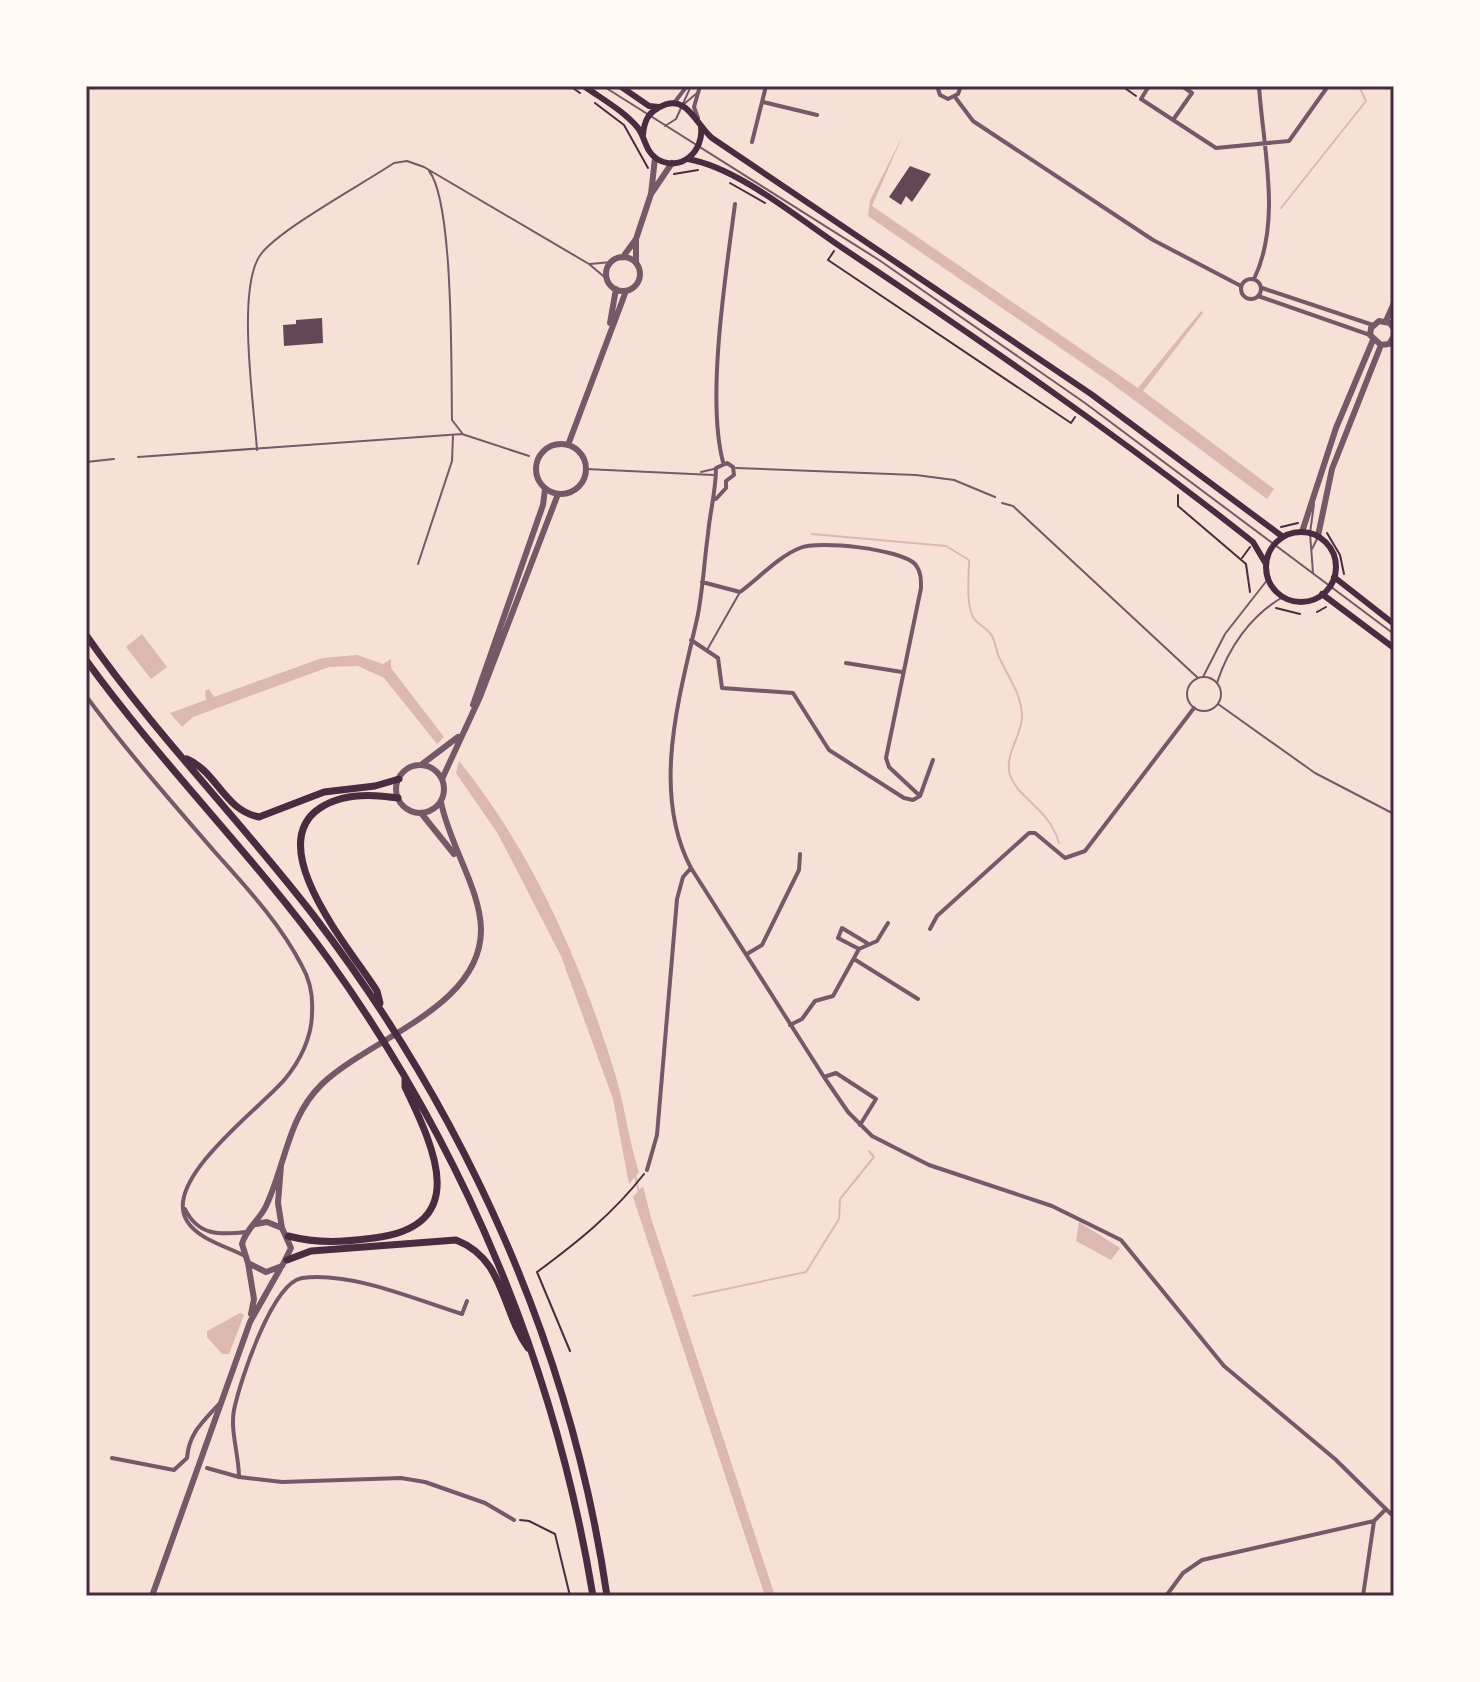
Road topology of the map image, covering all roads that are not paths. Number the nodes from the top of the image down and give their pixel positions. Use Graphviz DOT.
graph roads {
  1 [pos="584,86"];
  2 [pos="603,86"];
  3 [pos="620,86"];
  4 [pos="689,86"];
  5 [pos="700,86"];
  6 [pos="766,86"];
  7 [pos="937,86"];
  8 [pos="961,86"];
  9 [pos="1149,86"];
  10 [pos="1182,86"];
  11 [pos="1259,86"];
  12 [pos="1322,86"];
  13 [pos="697,92"];
  14 [pos="955,97"];
  15 [pos="763,102"];
  16 [pos="672,104"];
  17 [pos="682,106"];
  18 [pos="659,107"];
  19 [pos="817,115"];
  20 [pos="648,117"];
  21 [pos="698,118"];
  22 [pos="1173,120"];
  23 [pos="660,125"];
  24 [pos="701,127"];
  25 [pos="643,135"];
  26 [pos="752,142"];
  27 [pos="699,146"];
  28 [pos="1263,146"];
  29 [pos="655,158"];
  30 [pos="688,159"];
  31 [pos="672,163"];
  32 [pos="428,169"];
  33 [pos="651,194"];
  34 [pos="735,204"];
  35 [pos="636,239"];
  36 [pos="623,257"];
  37 [pos="612,262"];
  38 [pos="636,262"];
  39 [pos="589,264"];
  40 [pos="1254,279"];
  41 [pos="608,280"];
  42 [pos="1241,286"];
  43 [pos="1262,288"];
  44 [pos="616,289"];
  45 [pos="626,291"];
  46 [pos="1258,296"];
  47 [pos="1394,303"];
  48 [pos="1386,321"];
  49 [pos="1373,325"];
  50 [pos="1394,329"];
  51 [pos="609,331"];
  52 [pos="1394,336"];
  53 [pos="1372,338"];
  54 [pos="1381,345"];
  55 [pos="462,434"];
  56 [pos="453,435"];
  57 [pos="568,445"];
  58 [pos="257,450"];
  59 [pos="529,456"];
  60 [pos="138,457"];
  61 [pos="114,459"];
  62 [pos="86,462"];
  63 [pos="723,462"];
  64 [pos="733,467"];
  65 [pos="716,468"];
  66 [pos="586,469"];
  67 [pos="700,472"];
  68 [pos="717,476"];
  69 [pos="726,481"];
  70 [pos="545,489"];
  71 [pos="558,494"];
  72 [pos="995,497"];
  73 [pos="716,499"];
  74 [pos="1002,503"];
  75 [pos="1306,533"];
  76 [pos="1318,536"];
  77 [pos="1283,537"];
  78 [pos="1273,546"];
  79 [pos="1312,550"];
  80 [pos="418,564"];
  81 [pos="1266,564"];
  82 [pos="1313,575"];
  83 [pos="1334,577"];
  84 [pos="1268,579"];
  85 [pos="702,582"];
  86 [pos="1330,586"];
  87 [pos="740,592"];
  88 [pos="1322,594"];
  89 [pos="1283,597"];
  90 [pos="1394,624"];
  91 [pos="1394,634"];
  92 [pos="86,635"];
  93 [pos="691,640"];
  94 [pos="1394,648"];
  95 [pos="707,651"];
  96 [pos="86,660"];
  97 [pos="846,663"];
  98 [pos="902,672"];
  99 [pos="1203,677"];
  100 [pos="1198,678"];
  101 [pos="1217,683"];
  102 [pos="86,696"];
  103 [pos="1218,704"];
  104 [pos="1194,708"];
  105 [pos="473,709"];
  106 [pos="461,735"];
  107 [pos="183,758"];
  108 [pos="933,760"];
  109 [pos="421,765"];
  110 [pos="399,779"];
  111 [pos="442,779"];
  112 [pos="920,796"];
  113 [pos="398,798"];
  114 [pos="441,802"];
  115 [pos="421,813"];
  116 [pos="1394,814"];
  117 [pos="800,854"];
  118 [pos="458,860"];
  119 [pos="691,868"];
  120 [pos="888,923"];
  121 [pos="930,929"];
  122 [pos="867,943"];
  123 [pos="859,949"];
  124 [pos="747,954"];
  125 [pos="854,959"];
  126 [pos="918,999"];
  127 [pos="382,1011"];
  128 [pos="790,1025"];
  129 [pos="405,1076"];
  130 [pos="824,1077"];
  131 [pos="860,1125"];
  132 [pos="281,1165"];
  133 [pos="647,1170"];
  134 [pos="182,1203"];
  135 [pos="256,1224"];
  136 [pos="282,1228"];
  137 [pos="247,1232"];
  138 [pos="288,1236"];
  139 [pos="243,1255"];
  140 [pos="248,1263"];
  141 [pos="284,1263"];
  142 [pos="467,1301"];
  143 [pos="250,1322"];
  144 [pos="533,1355"];
  145 [pos="232,1374"];
  146 [pos="246,1377"];
  147 [pos="221,1402"];
  148 [pos="112,1458"];
  149 [pos="207,1468"];
  150 [pos="239,1477"];
  151 [pos="1386,1509"];
  152 [pos="1394,1517"];
  153 [pos="514,1520"];
  154 [pos="1374,1521"];
  155 [pos="152,1596"];
  156 [pos="593,1596"];
  157 [pos="607,1596"];
  158 [pos="1166,1596"];
  159 [pos="1363,1596"];
  1 -- 25 [label="main road"];
  2 -- 20 [label="lane"];
  3 -- 18 [label="main road"];
  4 -- 16 [label="street"];
  4 -- 17 [label="lane"];
  5 -- 13 [label="street"];
  6 -- 15 [label="street"];
  7 -- 14 [label="street"];
  8 -- 14 [label="street"];
  9 -- 22 [label="street"];
  10 -- 22 [label="street"];
  11 -- 28 [label="street"];
  12 -- 28 [label="street"];
  13 -- 17 [label="lane"];
  13 -- 21 [label="street"];
  14 -- 42 [label="street"];
  15 -- 19 [label="street"];
  15 -- 26 [label="street"];
  16 -- 17 [label="main road"];
  16 -- 18 [label="main road"];
  17 -- 21 [label="main road"];
  17 -- 23 [label="lane"];
  18 -- 20 [label="main road"];
  20 -- 23 [label="lane"];
  20 -- 25 [label="main road"];
  21 -- 24 [label="main road"];
  22 -- 28 [label="street"];
  23 -- 27 [label="lane"];
  24 -- 27 [label="main road"];
  24 -- 77 [label="main road"];
  25 -- 29 [label="main road"];
  27 -- 30 [label="main road"];
  27 -- 78 [label="lane"];
  28 -- 40 [label="street"];
  29 -- 31 [label="main road"];
  29 -- 33 [label="street"];
  30 -- 31 [label="main road"];
  30 -- 81 [label="main road"];
  31 -- 33 [label="street"];
  32 -- 39 [label="lane"];
  32 -- 55 [label="lane"];
  32 -- 58 [label="lane"];
  33 -- 35 [label="street"];
  34 -- 63 [label="street"];
  35 -- 36 [label="street"];
  35 -- 38 [label="street"];
  36 -- 37 [label="street"];
  36 -- 38 [label="street"];
  37 -- 39 [label="lane"];
  37 -- 41 [label="street"];
  38 -- 45 [label="street"];
  39 -- 41 [label="lane"];
  40 -- 42 [label="street"];
  40 -- 43 [label="street"];
  41 -- 44 [label="street"];
  42 -- 46 [label="street"];
  43 -- 46 [label="street"];
  43 -- 49 [label="street"];
  44 -- 45 [label="street"];
  44 -- 51 [label="street"];
  45 -- 51 [label="street"];
  46 -- 53 [label="street"];
  47 -- 48 [label="street"];
  48 -- 49 [label="street"];
  48 -- 50 [label="street"];
  49 -- 53 [label="street"];
  51 -- 57 [label="street"];
  52 -- 54 [label="street"];
  53 -- 54 [label="street"];
  53 -- 75 [label="street"];
  54 -- 76 [label="street"];
  55 -- 56 [label="lane"];
  55 -- 59 [label="lane"];
  56 -- 58 [label="lane"];
  56 -- 80 [label="lane"];
  57 -- 66 [label="street"];
  57 -- 70 [label="street"];
  58 -- 60 [label="lane"];
  61 -- 62 [label="lane"];
  63 -- 64 [label="street"];
  63 -- 65 [label="street"];
  64 -- 69 [label="street"];
  64 -- 72 [label="lane"];
  65 -- 67 [label="lane"];
  65 -- 68 [label="street"];
  66 -- 67 [label="lane"];
  66 -- 71 [label="street"];
  67 -- 68 [label="lane"];
  68 -- 69 [label="street"];
  68 -- 73 [label="street"];
  69 -- 73 [label="street"];
  70 -- 71 [label="street"];
  70 -- 105 [label="street"];
  71 -- 105 [label="street"];
  73 -- 85 [label="street"];
  74 -- 100 [label="lane"];
  75 -- 76 [label="main road"];
  75 -- 77 [label="main road"];
  75 -- 79 [label="lane"];
  76 -- 79 [label="lane"];
  76 -- 83 [label="main road"];
  77 -- 78 [label="main road"];
  78 -- 81 [label="main road"];
  78 -- 82 [label="lane"];
  79 -- 82 [label="lane"];
  81 -- 84 [label="main road"];
  82 -- 86 [label="lane"];
  83 -- 86 [label="main road"];
  83 -- 90 [label="main road"];
  84 -- 89 [label="main road"];
  84 -- 99 [label="lane"];
  85 -- 87 [label="street"];
  85 -- 93 [label="street"];
  86 -- 88 [label="main road"];
  86 -- 91 [label="lane"];
  87 -- 95 [label="lane"];
  87 -- 98 [label="street"];
  88 -- 89 [label="main road"];
  88 -- 94 [label="main road"];
  89 -- 101 [label="lane"];
  92 -- 107 [label="highway"];
  93 -- 95 [label="street"];
  93 -- 119 [label="street"];
  95 -- 112 [label="street"];
  96 -- 129 [label="highway"];
  97 -- 98 [label="street"];
  98 -- 112 [label="street"];
  99 -- 100 [label="lane"];
  99 -- 101 [label="lane"];
  100 -- 104 [label="lane"];
  101 -- 103 [label="lane"];
  102 -- 134 [label="street"];
  103 -- 104 [label="lane"];
  103 -- 116 [label="lane"];
  104 -- 121 [label="street"];
  105 -- 106 [label="street"];
  106 -- 109 [label="street"];
  106 -- 111 [label="street"];
  107 -- 110 [label="highway"];
  107 -- 127 [label="highway"];
  108 -- 112 [label="street"];
  109 -- 110 [label="street"];
  109 -- 111 [label="street"];
  110 -- 113 [label="street"];
  111 -- 114 [label="street"];
  113 -- 115 [label="street"];
  113 -- 127 [label="highway"];
  114 -- 115 [label="street"];
  114 -- 118 [label="street"];
  115 -- 118 [label="street"];
  117 -- 124 [label="street"];
  118 -- 132 [label="street"];
  119 -- 124 [label="street"];
  119 -- 133 [label="street"];
  120 -- 122 [label="street"];
  122 -- 123 [label="street"];
  122 -- 123 [label="street"];
  123 -- 125 [label="street"];
  124 -- 128 [label="street"];
  125 -- 126 [label="street"];
  125 -- 128 [label="street"];
  127 -- 157 [label="highway"];
  128 -- 130 [label="street"];
  129 -- 138 [label="highway"];
  129 -- 144 [label="highway"];
  130 -- 131 [label="street"];
  130 -- 131 [label="street"];
  131 -- 151 [label="street"];
  132 -- 135 [label="street"];
  132 -- 136 [label="street"];
  134 -- 137 [label="street"];
  134 -- 139 [label="street"];
  135 -- 136 [label="street"];
  135 -- 137 [label="street"];
  136 -- 138 [label="street"];
  137 -- 139 [label="street"];
  138 -- 141 [label="street"];
  139 -- 140 [label="street"];
  140 -- 141 [label="street"];
  140 -- 143 [label="street"];
  141 -- 143 [label="street"];
  141 -- 144 [label="highway"];
  142 -- 146 [label="street"];
  143 -- 145 [label="street"];
  144 -- 156 [label="highway"];
  145 -- 146 [label="street"];
  145 -- 147 [label="street"];
  146 -- 150 [label="street"];
  147 -- 148 [label="street"];
  147 -- 155 [label="street"];
  149 -- 150 [label="street"];
  150 -- 153 [label="street"];
  151 -- 152 [label="street"];
  151 -- 154 [label="street"];
  154 -- 158 [label="street"];
  154 -- 159 [label="street"];
}
